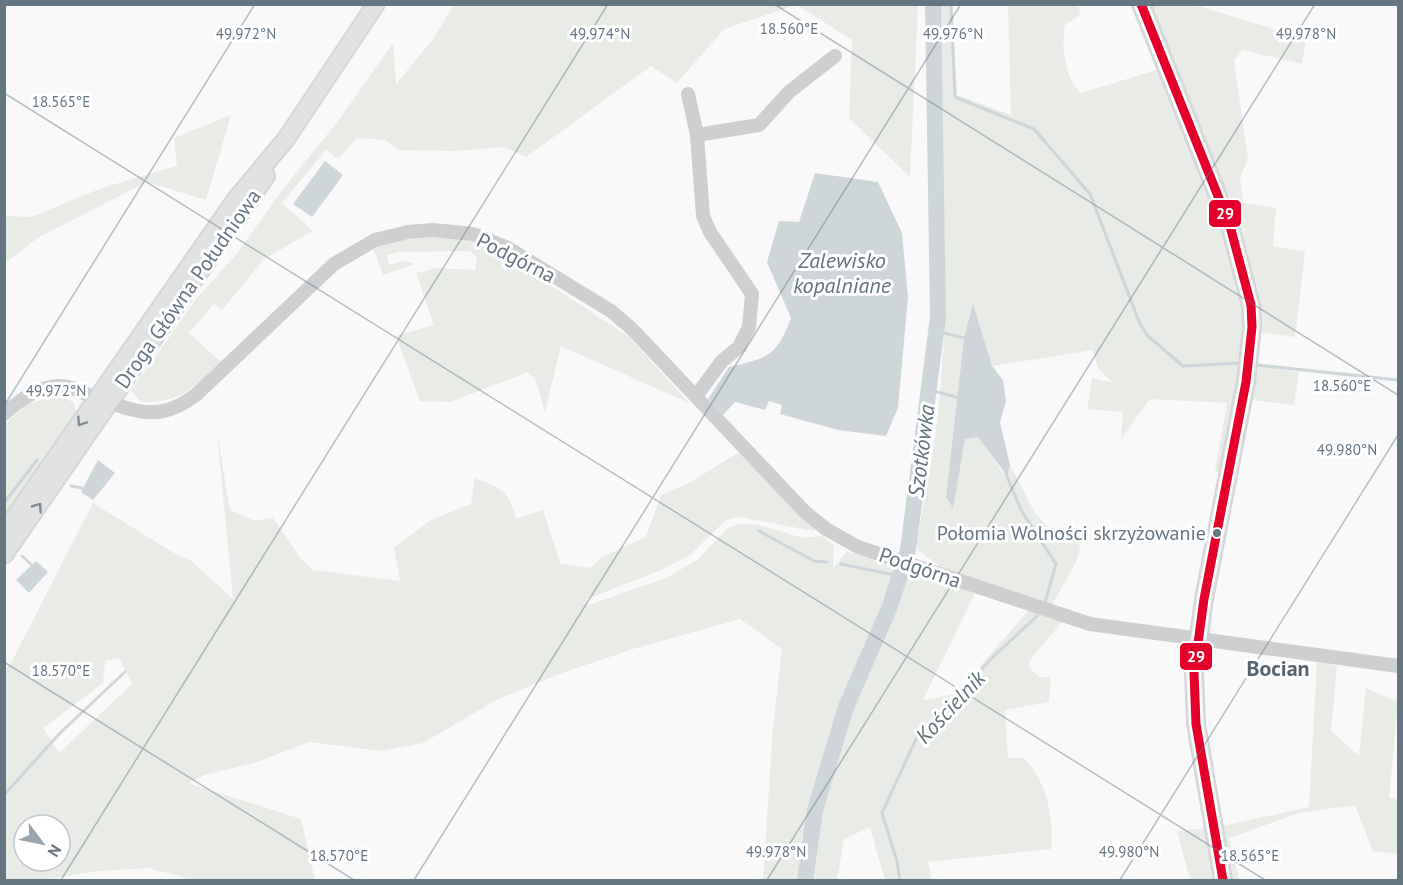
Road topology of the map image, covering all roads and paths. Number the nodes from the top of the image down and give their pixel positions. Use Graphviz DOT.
graph roads {
  1 [pos="376,4"];
  2 [pos="1141,4"];
  3 [pos="835,56"];
  4 [pos="688,94"];
  5 [pos="697,135"];
  6 [pos="696,396"];
  7 [pos="104,400"];
  8 [pos="4,414"];
  9 [pos="4,532"];
  10 [pos="4,555"];
  11 [pos="1198,639"];
  12 [pos="1398,666"];
  13 [pos="1223,880"];
  1 -- 7 [label="main road, Droga Główna Południowa"];
  2 -- 11 [label="main road"];
  3 -- 5 [label="street"];
  4 -- 5 [label="street"];
  5 -- 6 [label="street"];
  6 -- 7 [label="street, Podgórna"];
  6 -- 11 [label="street, Podgórna"];
  7 -- 8 [label="street, Podgórna"];
  7 -- 9 [label="main road, Droga Główna Południowa, one-way"];
  10 -- 7 [label="main road, Droga Główna Południowa, one-way"];
  11 -- 12 [label="street, Podgórna"];
  11 -- 13 [label="main road"];
}
